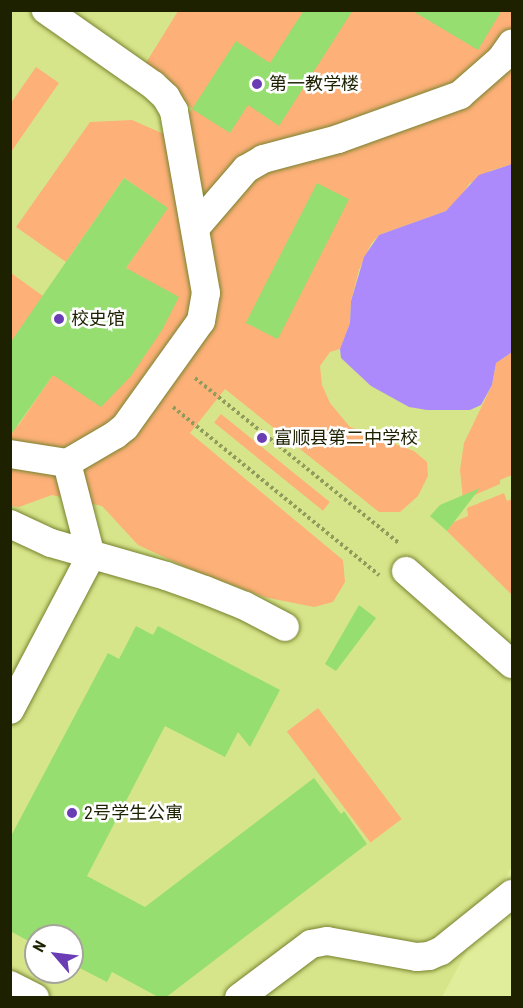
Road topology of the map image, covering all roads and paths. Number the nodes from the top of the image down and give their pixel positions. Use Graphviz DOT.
graph roads {
  1 [pos="46,10"];
  2 [pos="513,43"];
  3 [pos="195,227"];
  4 [pos="173,360"];
  5 [pos="152,389"];
  6 [pos="10,454"];
  7 [pos="67,464"];
  8 [pos="10,524"];
  9 [pos="91,556"];
  10 [pos="406,571"];
  11 [pos="285,627"];
  12 [pos="513,664"];
  13 [pos="10,710"];
  14 [pos="513,894"];
  15 [pos="10,985"];
  16 [pos="35,998"];
  17 [pos="239,998"];
  1 -- 3 [label="lane"];
  2 -- 3 [label="lane"];
  3 -- 4 [label="lane"];
  4 -- 5 [label="lane"];
  4 -- 10 [label="path"];
  5 -- 7 [label="lane"];
  5 -- 10 [label="path"];
  6 -- 7 [label="lane"];
  7 -- 9 [label="lane"];
  8 -- 9 [label="lane"];
  9 -- 11 [label="lane"];
  9 -- 13 [label="lane"];
  10 -- 12 [label="lane"];
  14 -- 17 [label="lane"];
  15 -- 16 [label="lane"];
}
